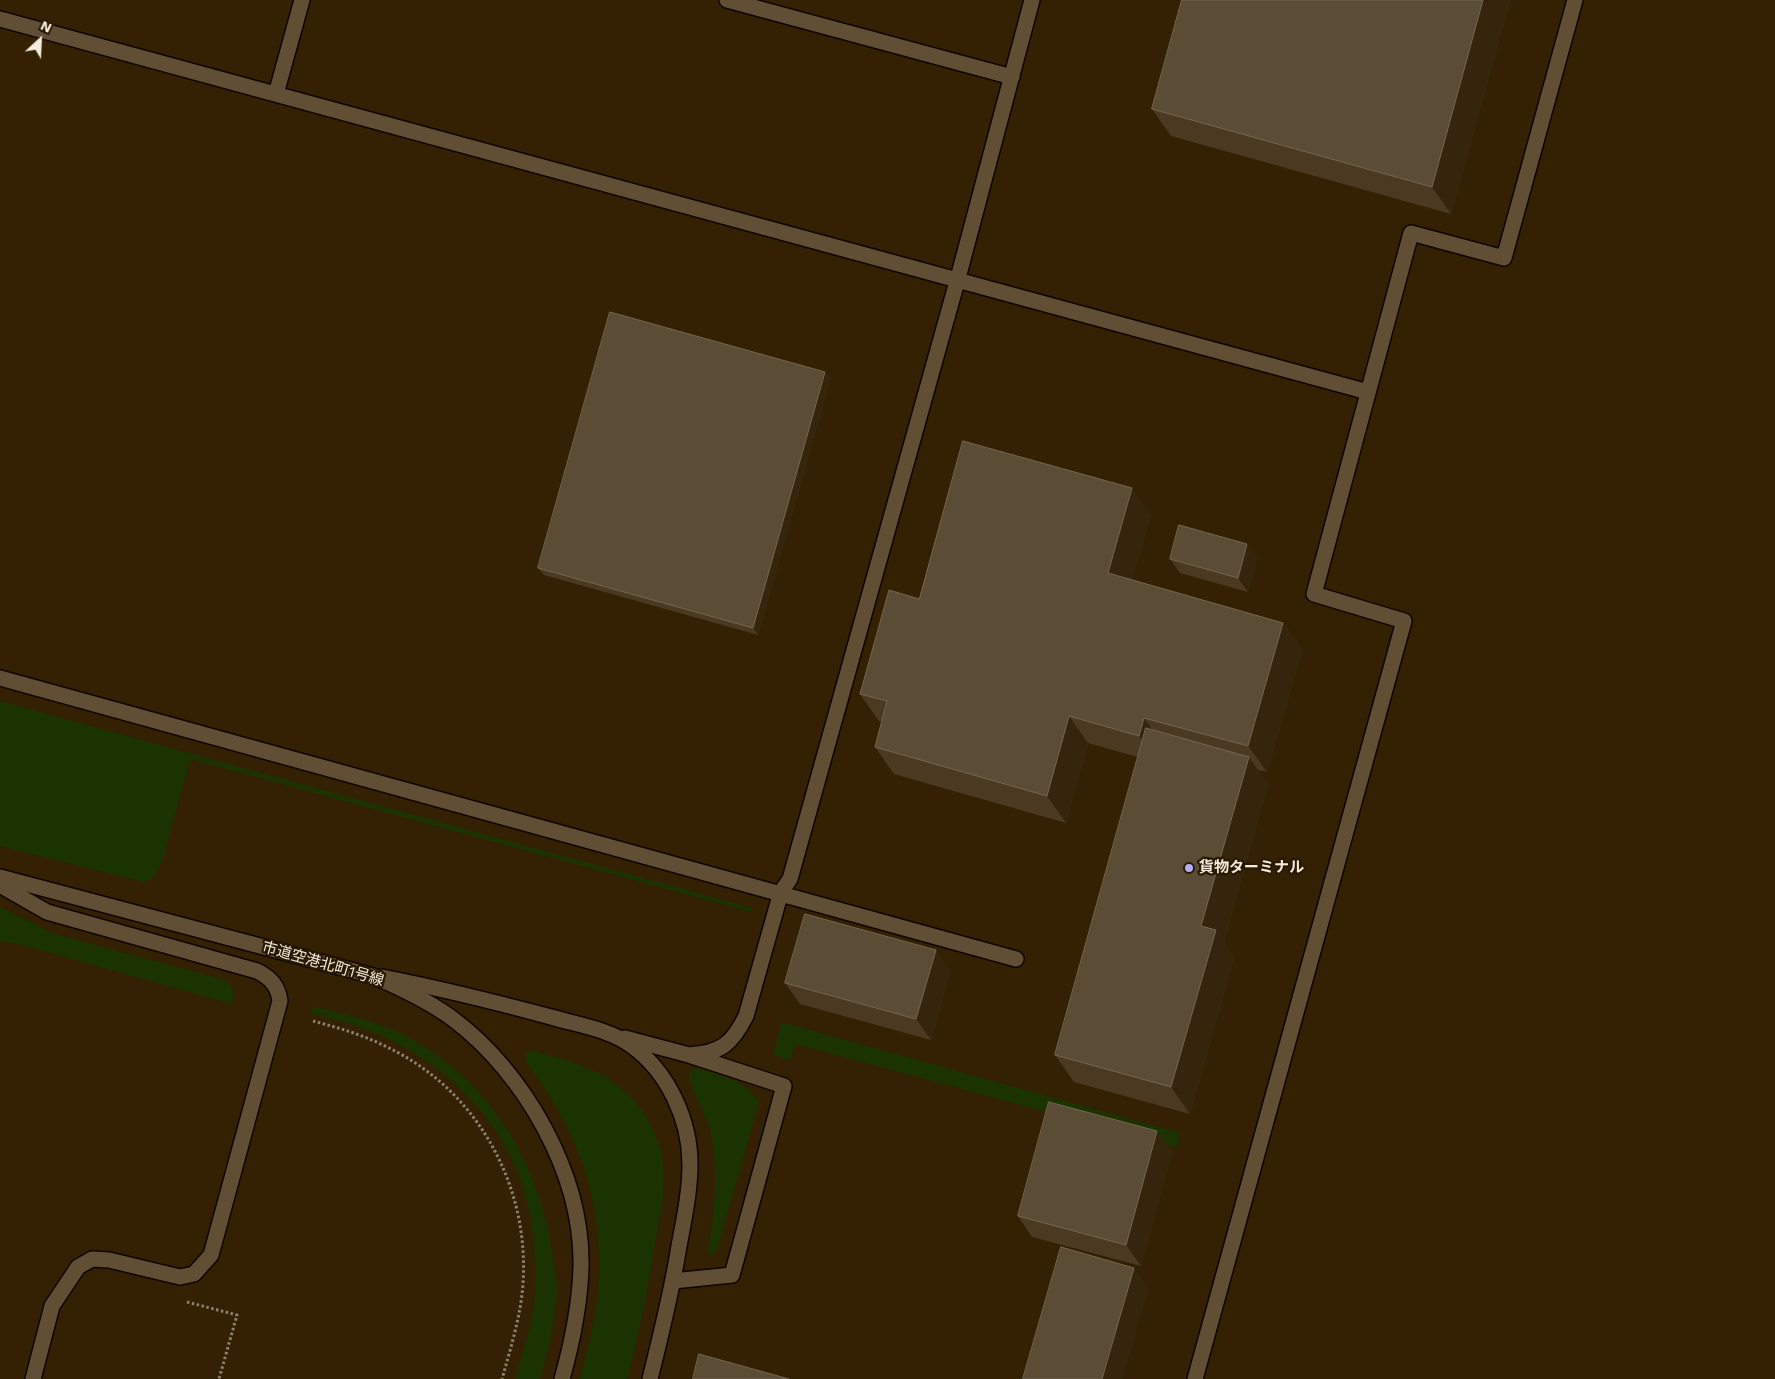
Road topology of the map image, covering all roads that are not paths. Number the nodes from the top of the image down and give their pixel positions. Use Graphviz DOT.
graph roads {
  1 [pos="302,0"];
  2 [pos="727,0"];
  3 [pos="1032,0"];
  4 [pos="1575,0"];
  5 [pos="0,19"];
  6 [pos="1012,76"];
  7 [pos="276,94"];
  8 [pos="958,278"];
  9 [pos="1368,392"];
  10 [pos="0,678"];
  11 [pos="0,877"];
  12 [pos="0,886"];
  13 [pos="781,892"];
  14 [pos="1016,959"];
  15 [pos="373,976"];
  16 [pos="604,1032"];
  17 [pos="689,1055"];
  18 [pos="673,1281"];
  19 [pos="33,1379"];
  20 [pos="562,1379"];
  21 [pos="650,1379"];
  22 [pos="1195,1379"];
  1 -- 7 [label="street"];
  2 -- 6 [label="street"];
  3 -- 6 [label="street"];
  4 -- 9 [label="street"];
  5 -- 7 [label="street"];
  6 -- 8 [label="street"];
  7 -- 8 [label="street"];
  8 -- 9 [label="street"];
  8 -- 13 [label="street"];
  9 -- 22 [label="street"];
  10 -- 13 [label="street"];
  11 -- 15 [label="street, 市道空港北町1号線"];
  12 -- 19 [label="street"];
  13 -- 14 [label="street"];
  13 -- 17 [label="street"];
  15 -- 16 [label="street"];
  15 -- 20 [label="street, 市道空港北町1号線"];
  16 -- 17 [label="street"];
  16 -- 18 [label="street"];
  17 -- 18 [label="street"];
  18 -- 21 [label="street"];
}
